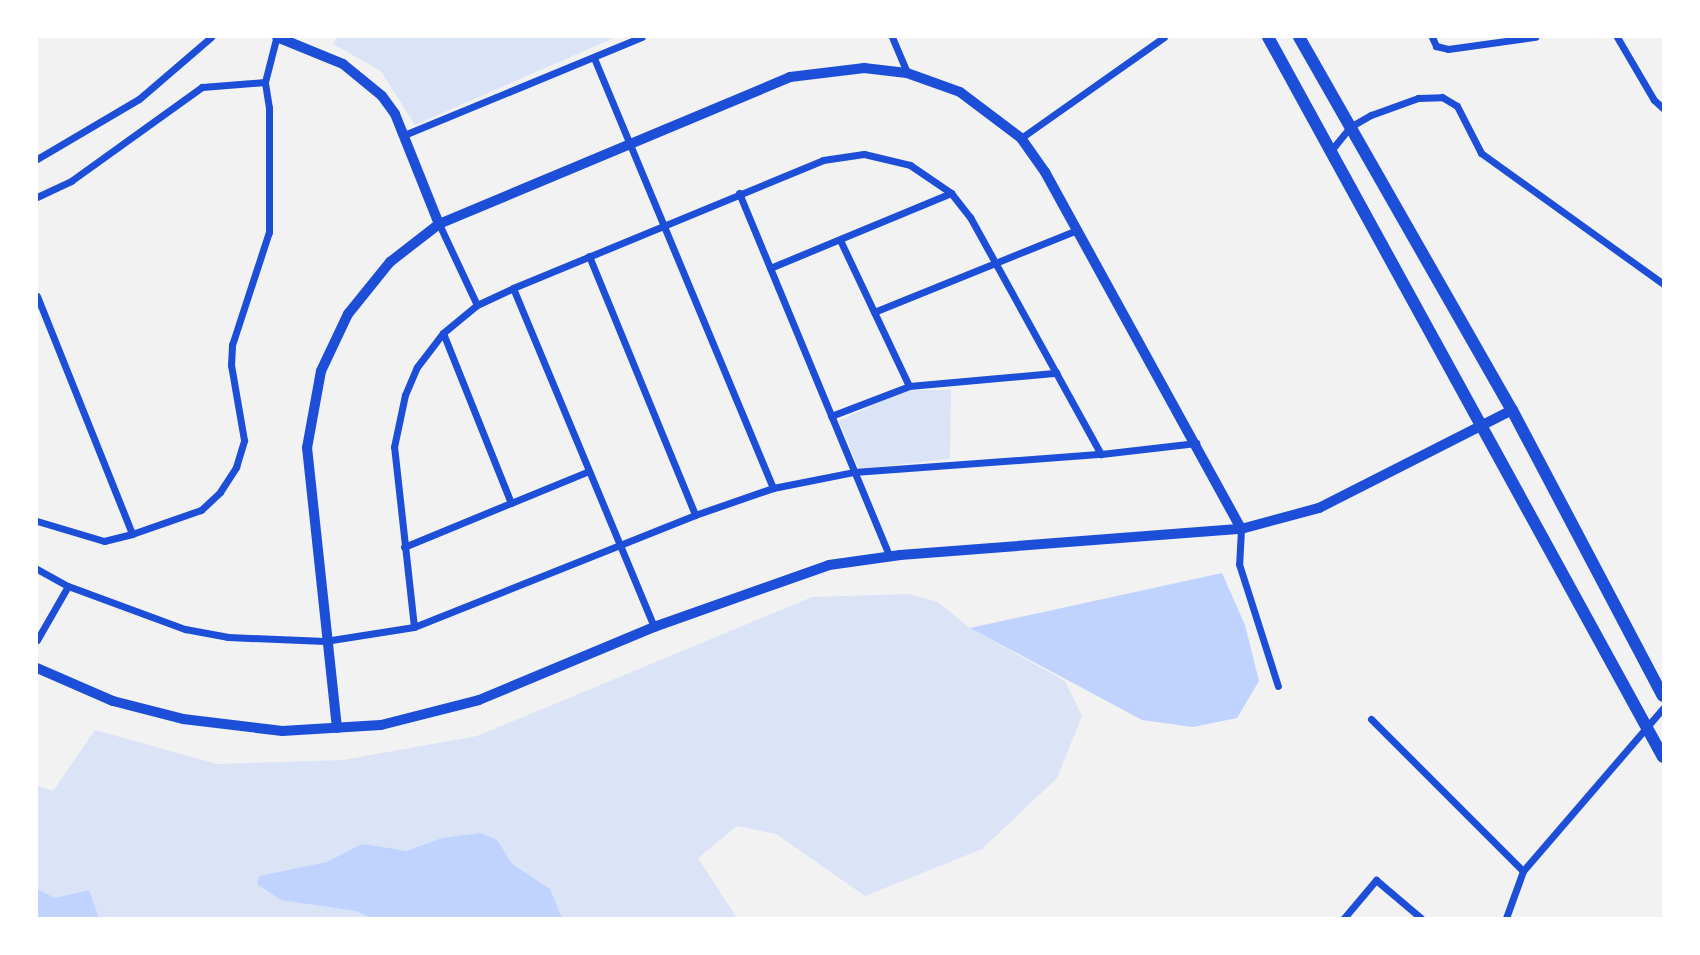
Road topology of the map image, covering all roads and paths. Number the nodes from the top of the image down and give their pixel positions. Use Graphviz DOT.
graph roads {
  1 [pos="211,37"];
  2 [pos="642,37"];
  3 [pos="892,37"];
  4 [pos="1164,37"];
  5 [pos="1268,37"];
  6 [pos="1299,37"];
  7 [pos="1432,37"];
  8 [pos="1535,37"];
  9 [pos="1618,37"];
  10 [pos="276,38"];
  11 [pos="594,58"];
  12 [pos="907,73"];
  13 [pos="265,82"];
  14 [pos="1663,108"];
  15 [pos="1350,127"];
  16 [pos="404,135"];
  17 [pos="1021,138"];
  18 [pos="629,143"];
  19 [pos="1328,153"];
  20 [pos="37,159"];
  21 [pos="739,193"];
  22 [pos="951,193"];
  23 [pos="37,197"];
  24 [pos="439,224"];
  25 [pos="663,225"];
  26 [pos="1077,230"];
  27 [pos="840,240"];
  28 [pos="589,256"];
  29 [pos="994,263"];
  30 [pos="770,268"];
  31 [pos="1663,284"];
  32 [pos="513,288"];
  33 [pos="37,296"];
  34 [pos="477,305"];
  35 [pos="874,312"];
  36 [pos="443,333"];
  37 [pos="1056,373"];
  38 [pos="909,386"];
  39 [pos="1512,410"];
  40 [pos="831,416"];
  41 [pos="1480,425"];
  42 [pos="1196,443"];
  43 [pos="1101,454"];
  44 [pos="589,471"];
  45 [pos="854,472"];
  46 [pos="773,488"];
  47 [pos="511,503"];
  48 [pos="695,515"];
  49 [pos="37,521"];
  50 [pos="1241,529"];
  51 [pos="132,534"];
  52 [pos="620,544"];
  53 [pos="404,547"];
  54 [pos="890,556"];
  55 [pos="37,569"];
  56 [pos="68,586"];
  57 [pos="414,627"];
  58 [pos="654,627"];
  59 [pos="37,640"];
  60 [pos="326,641"];
  61 [pos="37,668"];
  62 [pos="1278,686"];
  63 [pos="1663,696"];
  64 [pos="1663,708"];
  65 [pos="1371,719"];
  66 [pos="1647,727"];
  67 [pos="337,728"];
  68 [pos="1663,757"];
  69 [pos="1523,871"];
  70 [pos="1344,918"];
  71 [pos="1421,918"];
  72 [pos="1506,918"];
  1 -- 20 [label="street"];
  2 -- 11 [label="street"];
  3 -- 12 [label="street"];
  4 -- 17 [label="street"];
  5 -- 19 [label="main road"];
  6 -- 15 [label="main road"];
  7 -- 8 [label="street"];
  9 -- 14 [label="street"];
  10 -- 13 [label="street"];
  10 -- 16 [label="street"];
  11 -- 16 [label="street"];
  11 -- 18 [label="street"];
  12 -- 17 [label="street"];
  12 -- 18 [label="street"];
  13 -- 23 [label="street"];
  13 -- 51 [label="street"];
  15 -- 19 [label="street"];
  15 -- 31 [label="street"];
  15 -- 39 [label="main road"];
  16 -- 24 [label="street"];
  17 -- 26 [label="street"];
  18 -- 24 [label="street"];
  18 -- 25 [label="street"];
  19 -- 41 [label="main road"];
  21 -- 22 [label="street"];
  21 -- 25 [label="street"];
  21 -- 30 [label="street"];
  22 -- 27 [label="street"];
  22 -- 29 [label="street"];
  24 -- 34 [label="street"];
  24 -- 60 [label="street"];
  25 -- 28 [label="street"];
  25 -- 46 [label="street"];
  26 -- 29 [label="street"];
  26 -- 42 [label="street"];
  27 -- 30 [label="street"];
  27 -- 35 [label="street"];
  28 -- 32 [label="street"];
  28 -- 48 [label="street"];
  29 -- 35 [label="street"];
  29 -- 37 [label="street"];
  30 -- 40 [label="street"];
  32 -- 34 [label="street"];
  32 -- 44 [label="street"];
  33 -- 51 [label="street"];
  34 -- 36 [label="street"];
  35 -- 38 [label="street"];
  36 -- 47 [label="street"];
  36 -- 53 [label="street"];
  37 -- 38 [label="street"];
  37 -- 43 [label="street"];
  38 -- 40 [label="street"];
  39 -- 41 [label="street"];
  39 -- 63 [label="main road"];
  40 -- 45 [label="street"];
  41 -- 50 [label="street"];
  41 -- 66 [label="main road"];
  42 -- 43 [label="street"];
  42 -- 50 [label="street"];
  43 -- 45 [label="street"];
  44 -- 47 [label="street"];
  44 -- 52 [label="street"];
  45 -- 46 [label="street"];
  45 -- 54 [label="street"];
  46 -- 48 [label="street"];
  47 -- 53 [label="street"];
  48 -- 52 [label="street"];
  49 -- 51 [label="street"];
  50 -- 54 [label="street"];
  50 -- 62 [label="street"];
  52 -- 57 [label="street"];
  52 -- 58 [label="street"];
  53 -- 57 [label="street"];
  54 -- 58 [label="street"];
  55 -- 56 [label="street"];
  56 -- 59 [label="street"];
  56 -- 60 [label="street"];
  57 -- 60 [label="street"];
  58 -- 67 [label="street"];
  60 -- 67 [label="street"];
  61 -- 67 [label="street"];
  64 -- 66 [label="street"];
  65 -- 69 [label="street"];
  66 -- 68 [label="main road"];
  66 -- 69 [label="street"];
  69 -- 72 [label="street"];
  70 -- 71 [label="street"];
}
